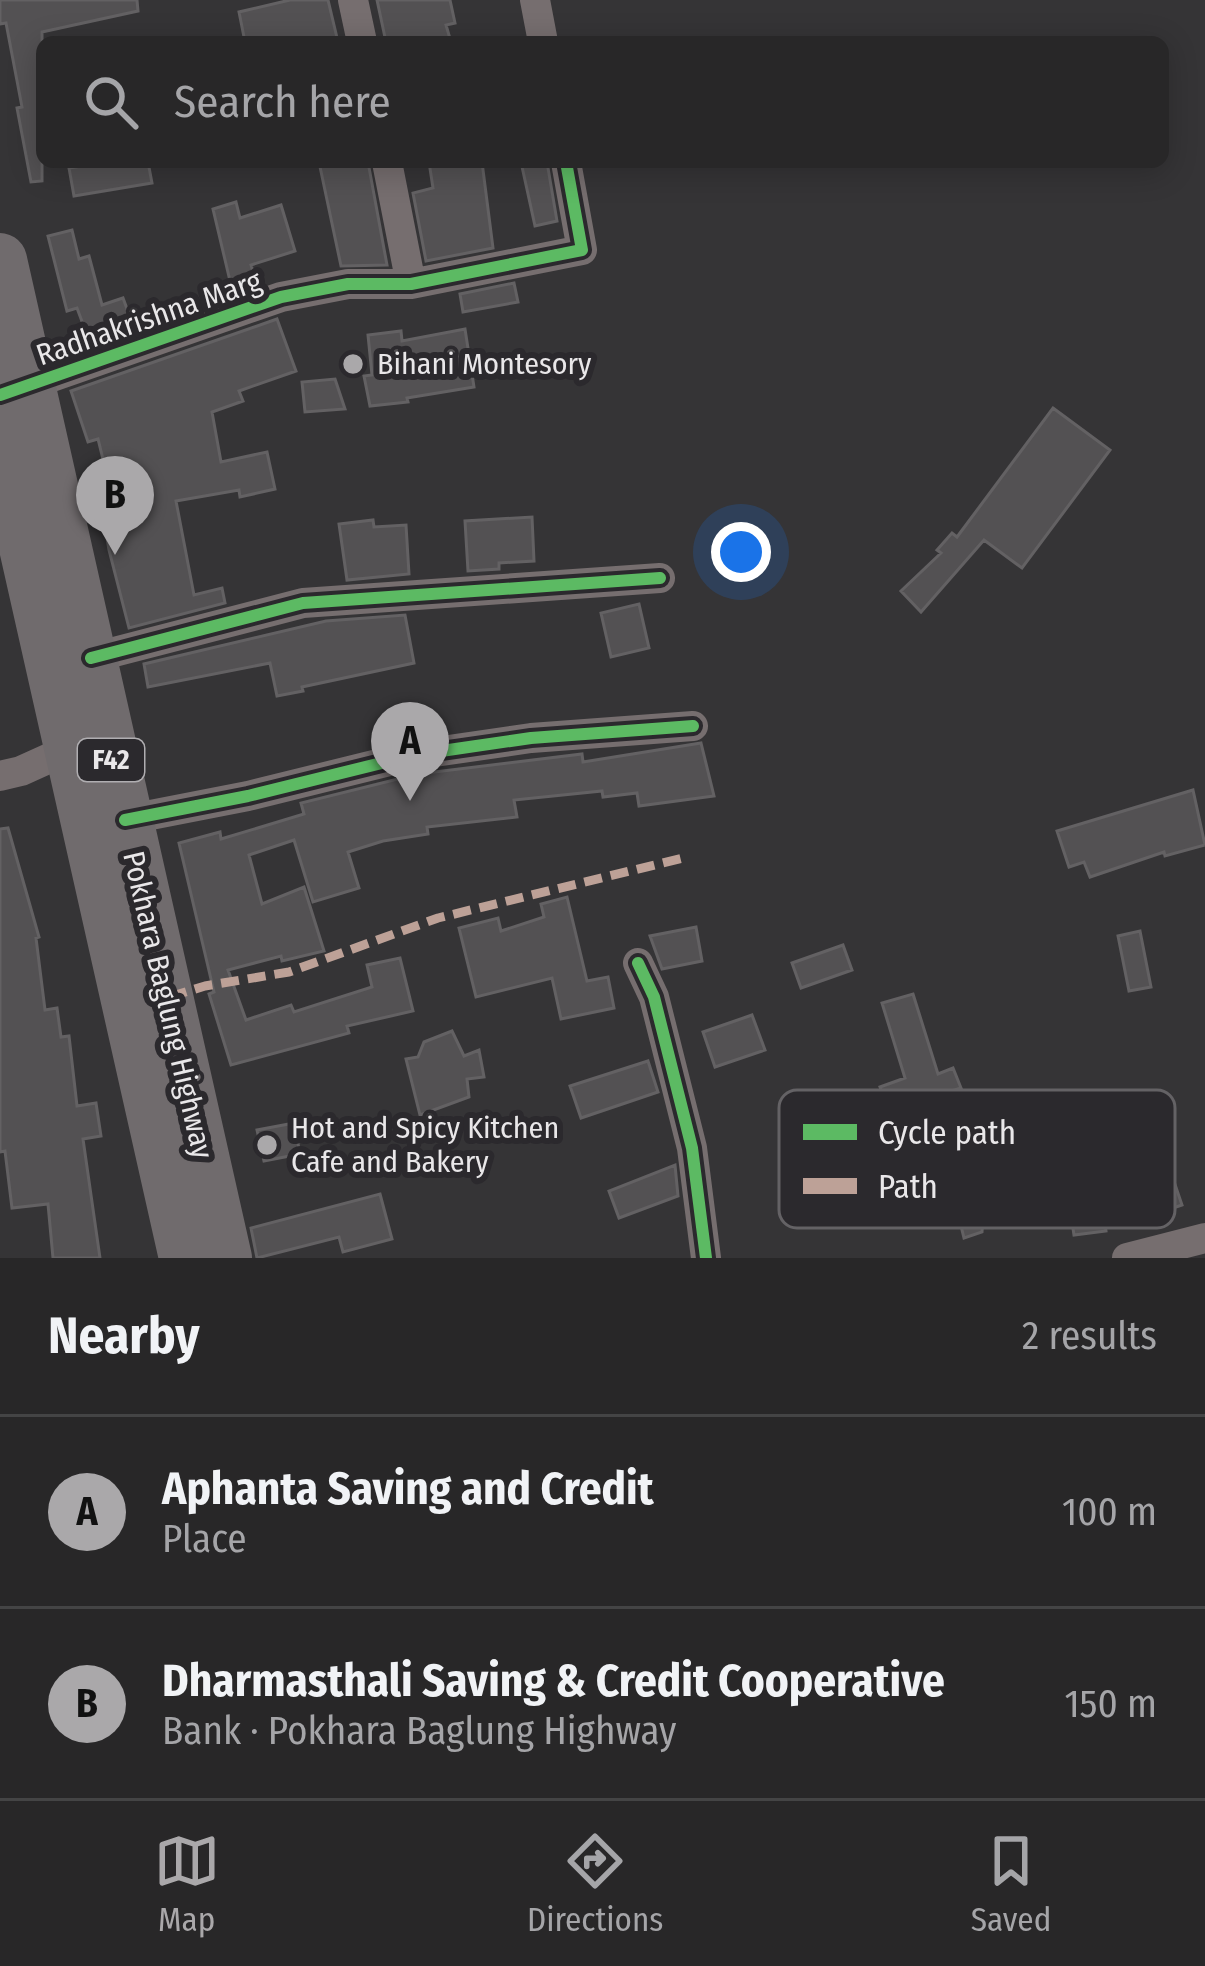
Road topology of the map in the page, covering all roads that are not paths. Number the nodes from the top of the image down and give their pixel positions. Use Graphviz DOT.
graph roads {
  1 [pos="353,0"];
  2 [pos="535,0"];
  3 [pos="361,36"];
  4 [pos="542,36"];
  5 [pos="388,168"];
  6 [pos="567,168"];
  7 [pos="0,260"];
  8 [pos="411,284"];
  9 [pos="14,390"];
  10 [pos="1,446"];
  11 [pos="660,578"];
  12 [pos="91,658"];
  13 [pos="693,726"];
  14 [pos="88,742"];
  15 [pos="0,776"];
  16 [pos="125,820"];
  17 [pos="638,963"];
  18 [pos="1205,1238"];
  19 [pos="186,1258"];
  20 [pos="225,1258"];
  21 [pos="706,1258"];
  22 [pos="1127,1258"];
  1 -- 3 [label="street"];
  2 -- 4 [label="street"];
  5 -- 8 [label="street"];
  6 -- 8 [label="street, Radhakrishna Marg"];
  7 -- 9 [label="highway, Pokhara Baglung Highway / F42"];
  8 -- 9 [label="street, Radhakrishna Marg"];
  9 -- 12 [label="highway, Pokhara Baglung Highway / F42"];
  10 -- 14 [label="highway, Pokhara Baglung Highway / F42"];
  11 -- 12 [label="street"];
  12 -- 14 [label="highway, Pokhara Baglung Highway / F42"];
  13 -- 16 [label="street"];
  14 -- 15 [label="street"];
  14 -- 16 [label="highway, Pokhara Baglung Highway / F42"];
  14 -- 19 [label="highway, Pokhara Baglung Highway / F42"];
  16 -- 20 [label="highway, Pokhara Baglung Highway / F42"];
  17 -- 21 [label="street"];
  18 -- 22 [label="street"];
}
